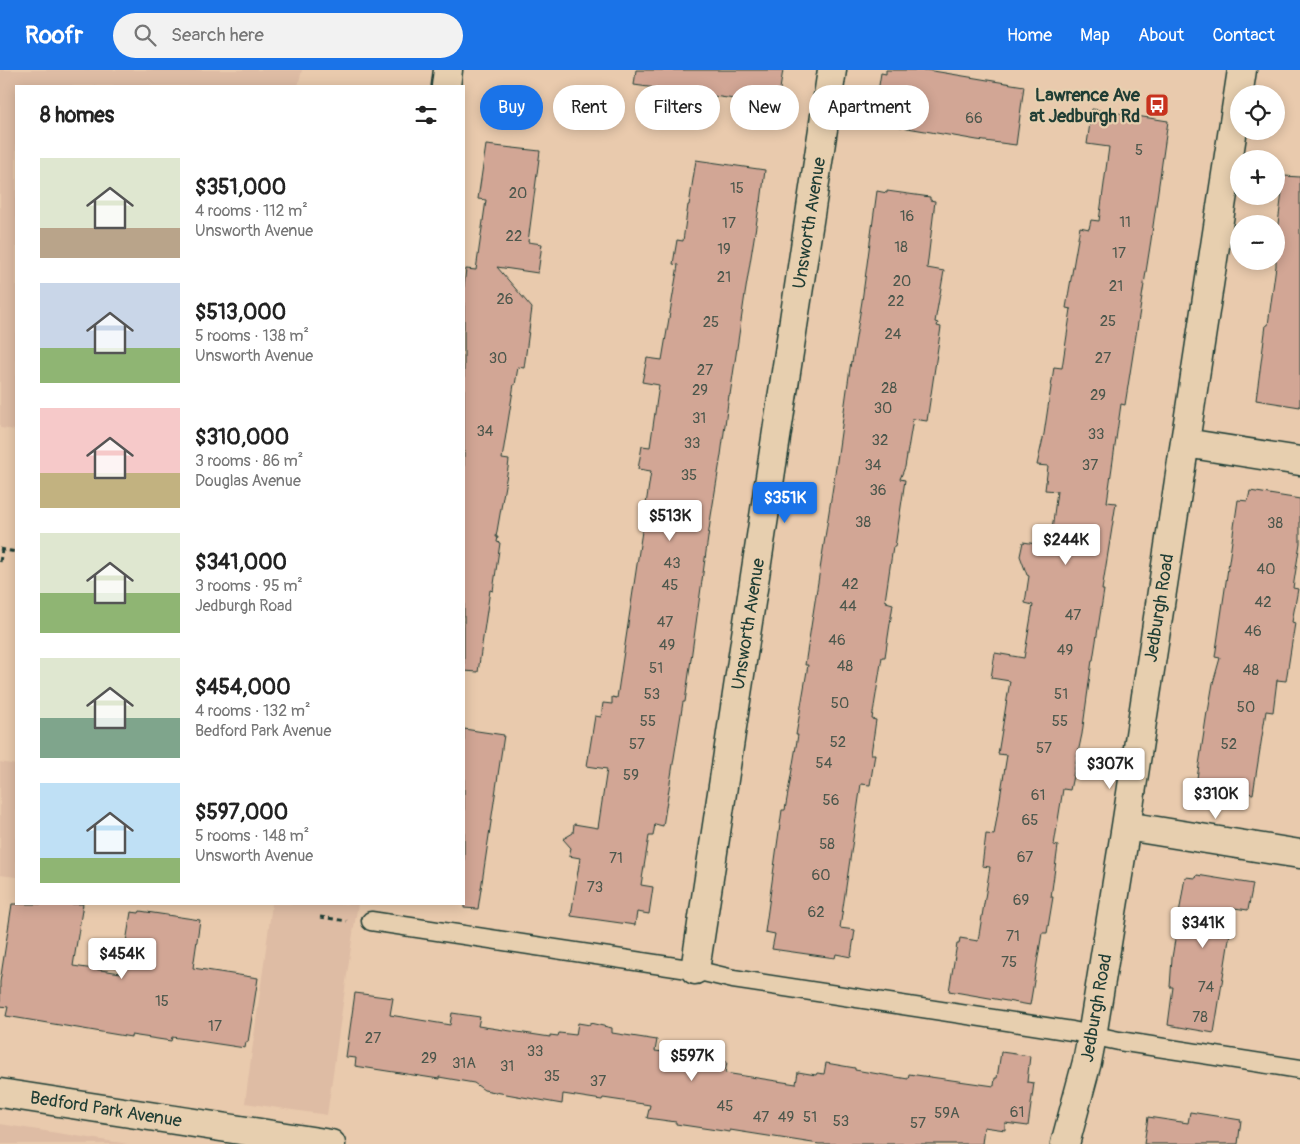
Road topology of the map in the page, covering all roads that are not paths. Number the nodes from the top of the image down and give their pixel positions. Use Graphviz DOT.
graph roads {
  1 [pos="448,70"];
  2 [pos="832,70"];
  3 [pos="1242,70"];
  4 [pos="446,85"];
  5 [pos="1185,443"];
  6 [pos="1300,461"];
  7 [pos="1126,826"];
  8 [pos="1300,854"];
  9 [pos="371,921"];
  10 [pos="695,970"];
  11 [pos="1092,1036"];
  12 [pos="1300,1068"];
  13 [pos="0,1093"];
  14 [pos="331,1144"];
  15 [pos="1065,1144"];
  1 -- 4 [label="street"];
  2 -- 10 [label="street, Unsworth Avenue"];
  3 -- 5 [label="street, Jedburgh Road"];
  5 -- 6 [label="street"];
  5 -- 7 [label="street, Jedburgh Road"];
  7 -- 8 [label="street"];
  7 -- 11 [label="street, Jedburgh Road"];
  9 -- 10 [label="lane"];
  10 -- 11 [label="lane"];
  11 -- 12 [label="lane"];
  11 -- 15 [label="street, Jedburgh Road"];
  13 -- 14 [label="street, Bedford Park Avenue"];
}
